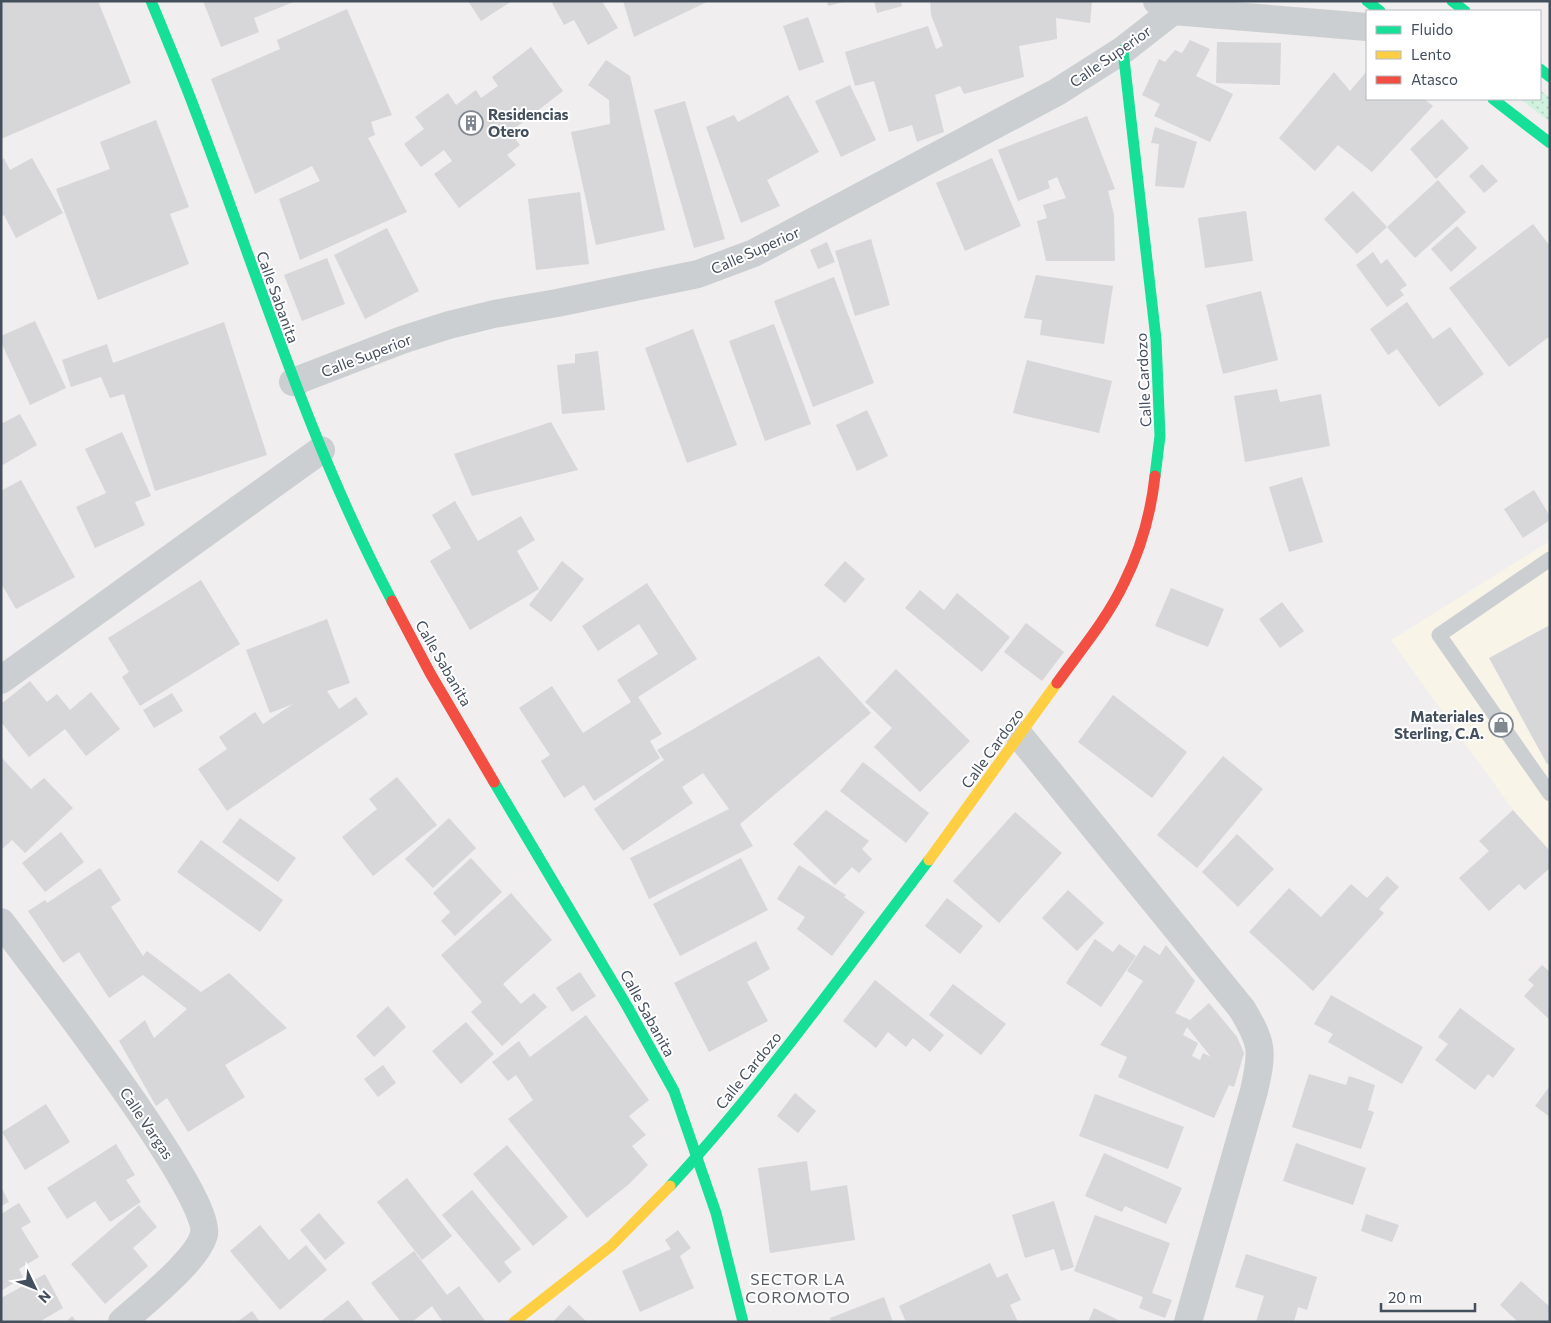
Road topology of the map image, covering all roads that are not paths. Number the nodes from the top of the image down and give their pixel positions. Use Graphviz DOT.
graph roads {
  1 [pos="151,1"];
  2 [pos="1367,1"];
  3 [pos="1452,1"];
  4 [pos="1169,5"];
  5 [pos="1379,10"];
  6 [pos="1464,10"];
  7 [pos="1366,27"];
  8 [pos="1123,50"];
  9 [pos="1494,100"];
  10 [pos="1550,143"];
  11 [pos="294,382"];
  12 [pos="321,450"];
  13 [pos="1550,559"];
  14 [pos="1,680"];
  15 [pos="1019,735"];
  16 [pos="1550,794"];
  17 [pos="1,922"];
  18 [pos="698,1156"];
  19 [pos="122,1322"];
  20 [pos="514,1322"];
  21 [pos="743,1322"];
  22 [pos="1188,1322"];
  1 -- 11 [label="street, Calle Sabanita"];
  2 -- 5 [label="street"];
  3 -- 6 [label="street"];
  4 -- 7 [label="street, Calle Superior"];
  4 -- 8 [label="street, Calle Superior"];
  8 -- 11 [label="street, Calle Superior"];
  8 -- 15 [label="street, Calle Cardozo"];
  9 -- 10 [label="street"];
  11 -- 12 [label="street, Calle Sabanita"];
  12 -- 14 [label="street"];
  12 -- 18 [label="street, Calle Sabanita"];
  13 -- 16 [label="lane"];
  15 -- 18 [label="street, Calle Cardozo"];
  15 -- 22 [label="street"];
  17 -- 19 [label="street, Calle Vargas"];
  18 -- 20 [label="street, Calle Cardozo"];
  18 -- 21 [label="street, Calle Sabanita"];
}
